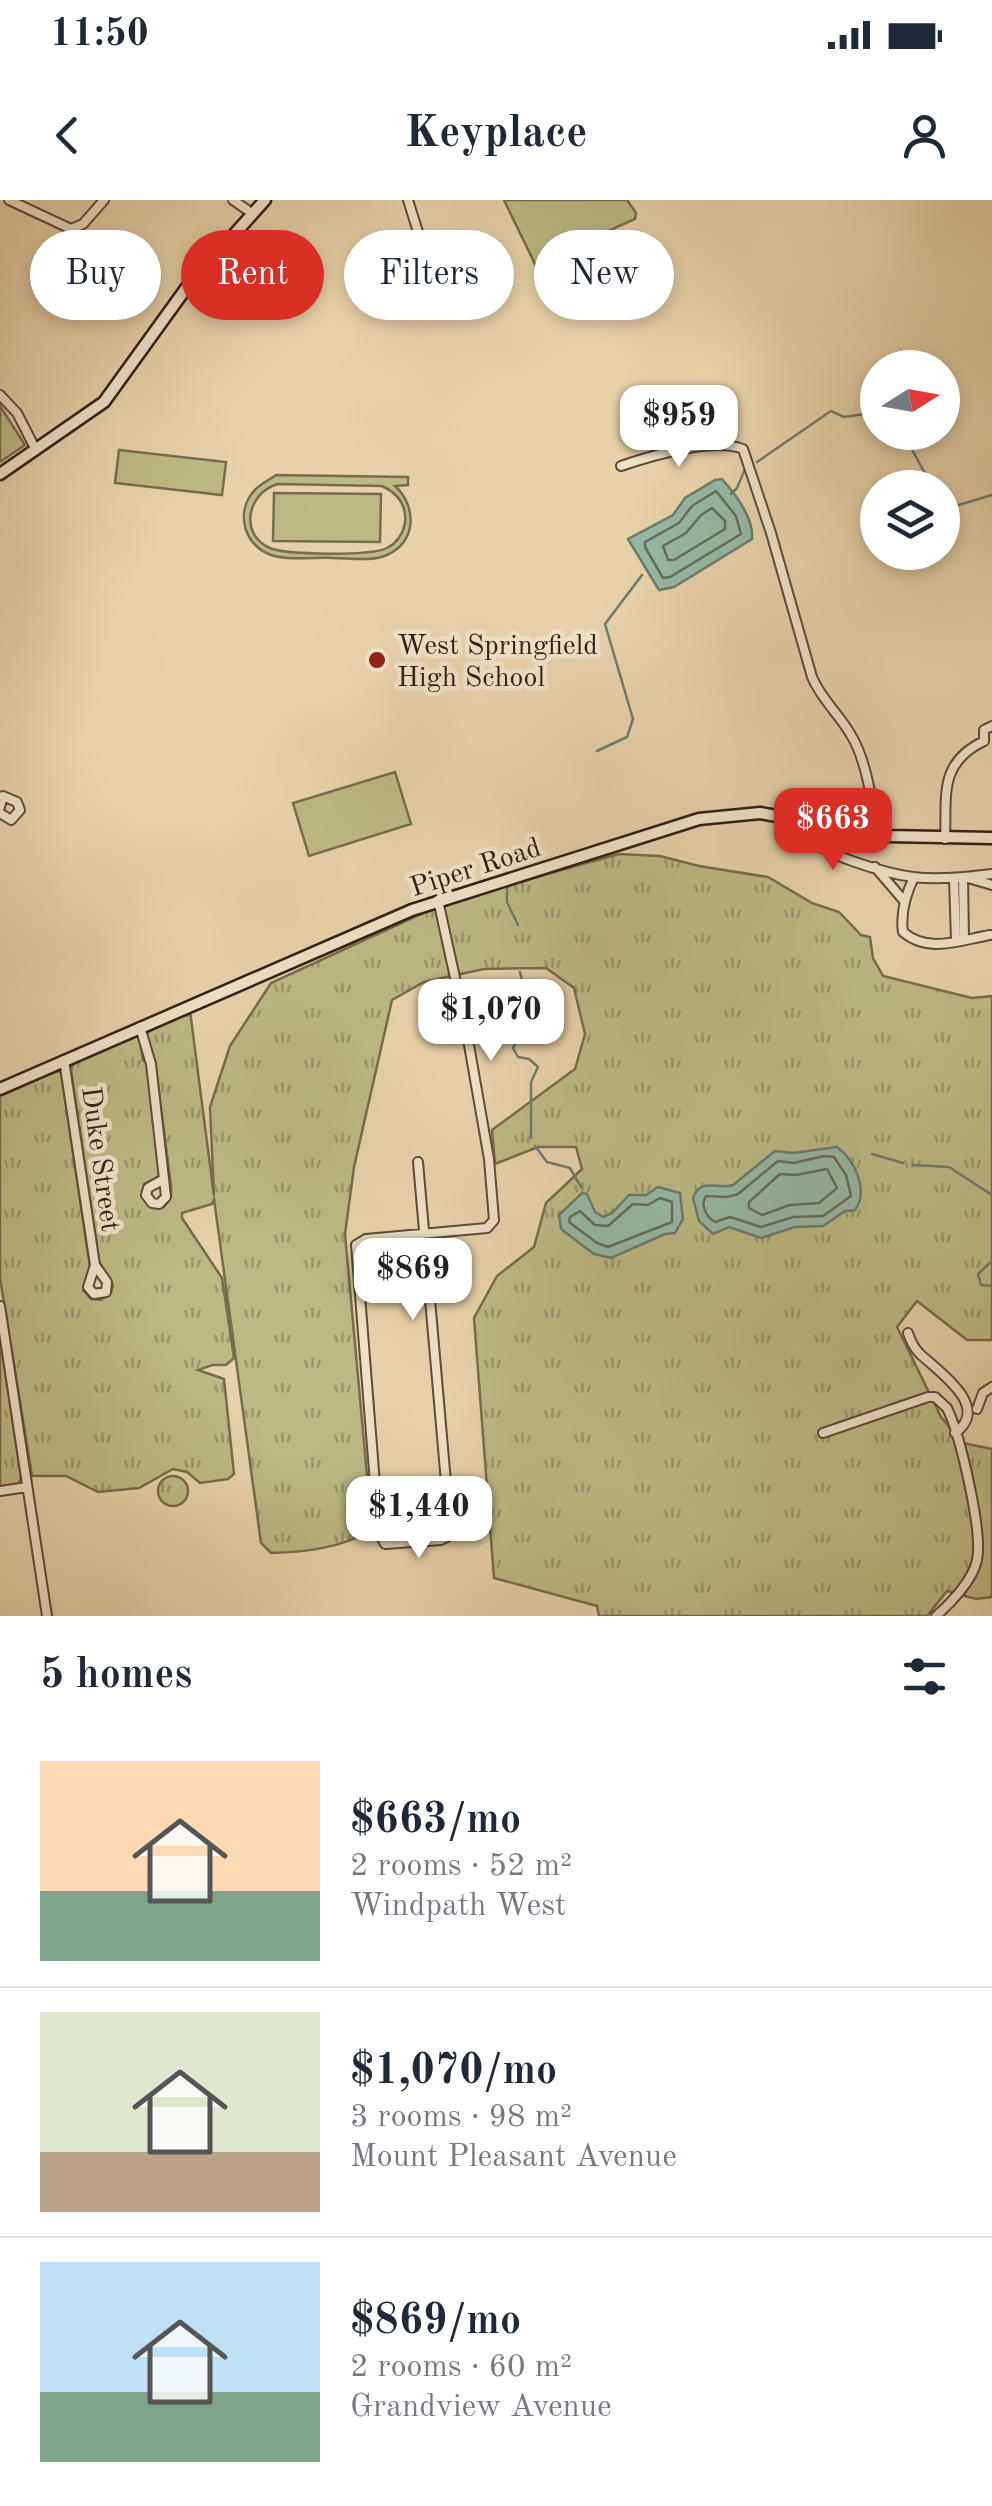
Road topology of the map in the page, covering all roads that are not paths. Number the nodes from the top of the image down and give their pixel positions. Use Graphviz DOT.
graph roads {
  1 [pos="9,200"];
  2 [pos="104,200"];
  3 [pos="233,200"];
  4 [pos="265,200"];
  5 [pos="408,200"];
  6 [pos="253,214"];
  7 [pos="417,230"];
  8 [pos="0,395"];
  9 [pos="36,450"];
  10 [pos="620,466"];
  11 [pos="0,474"];
  12 [pos="992,726"];
  13 [pos="988,744"];
  14 [pos="2,792"];
  15 [pos="0,810"];
  16 [pos="809,821"];
  17 [pos="872,834"];
  18 [pos="992,838"];
  19 [pos="945,839"];
  20 [pos="874,867"];
  21 [pos="992,874"];
  22 [pos="914,877"];
  23 [pos="959,878"];
  24 [pos="992,885"];
  25 [pos="438,900"];
  26 [pos="904,902"];
  27 [pos="990,935"];
  28 [pos="960,940"];
  29 [pos="140,1027"];
  30 [pos="64,1060"];
  31 [pos="0,1089"];
  32 [pos="418,1162"];
  33 [pos="164,1179"];
  34 [pos="423,1234"];
  35 [pos="95,1265"];
  36 [pos="0,1306"];
  37 [pos="908,1333"];
  38 [pos="992,1387"];
  39 [pos="977,1409"];
  40 [pos="823,1433"];
  41 [pos="955,1433"];
  42 [pos="28,1487"];
  43 [pos="0,1491"];
  44 [pos="47,1616"];
  45 [pos="936,1616"];
  1 -- 2 [label="street"];
  3 -- 6 [label="street"];
  4 -- 6 [label="main road"];
  5 -- 7 [label="street"];
  6 -- 9 [label="main road"];
  8 -- 9 [label="street"];
  9 -- 11 [label="main road"];
  10 -- 17 [label="street"];
  12 -- 13 [label="street"];
  13 -- 19 [label="street"];
  14 -- 15 [label="street"];
  14 -- 15 [label="street"];
  16 -- 17 [label="main road, Piper Road"];
  16 -- 20 [label="street"];
  16 -- 25 [label="main road, Piper Road"];
  17 -- 19 [label="main road, Piper Road"];
  18 -- 19 [label="main road, Piper Road"];
  20 -- 22 [label="street"];
  20 -- 26 [label="street"];
  21 -- 23 [label="street"];
  22 -- 23 [label="street"];
  22 -- 26 [label="street"];
  23 -- 24 [label="street"];
  23 -- 28 [label="street"];
  25 -- 29 [label="main road, Piper Road"];
  25 -- 34 [label="street"];
  26 -- 28 [label="street"];
  27 -- 28 [label="street"];
  29 -- 30 [label="main road, Piper Road"];
  29 -- 33 [label="street"];
  30 -- 31 [label="main road, Piper Road"];
  30 -- 35 [label="street, Duke Street"];
  32 -- 34 [label="street"];
  34 -- 34 [label="street"];
  36 -- 42 [label="street"];
  37 -- 39 [label="street"];
  38 -- 39 [label="street"];
  39 -- 41 [label="street"];
  40 -- 41 [label="street"];
  41 -- 45 [label="street"];
  42 -- 43 [label="street"];
  42 -- 44 [label="street"];
}
